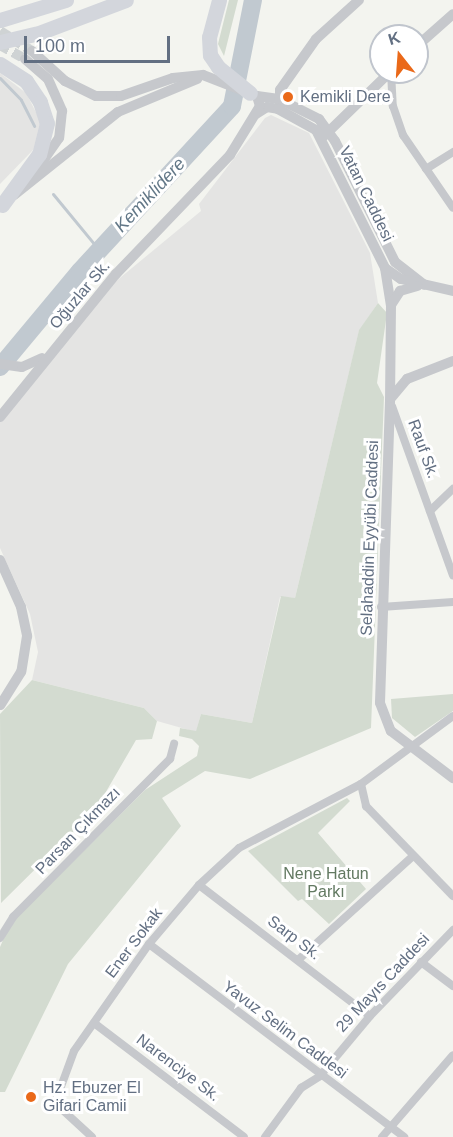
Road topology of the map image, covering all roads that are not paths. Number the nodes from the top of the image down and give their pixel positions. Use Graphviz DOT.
graph roads {
  1 [pos="66,0"];
  2 [pos="126,0"];
  3 [pos="219,0"];
  4 [pos="359,0"];
  5 [pos="453,14"];
  6 [pos="0,20"];
  7 [pos="429,35"];
  8 [pos="0,42"];
  9 [pos="0,63"];
  10 [pos="217,72"];
  11 [pos="378,84"];
  12 [pos="391,84"];
  13 [pos="253,94"];
  14 [pos="280,94"];
  15 [pos="287,112"];
  16 [pos="256,114"];
  17 [pos="326,135"];
  18 [pos="453,152"];
  19 [pos="426,169"];
  20 [pos="18,192"];
  21 [pos="1,206"];
  22 [pos="453,208"];
  23 [pos="385,268"];
  24 [pos="424,285"];
  25 [pos="453,291"];
  26 [pos="391,306"];
  27 [pos="79,318"];
  28 [pos="390,358"];
  29 [pos="453,361"];
  30 [pos="0,364"];
  31 [pos="424,372"];
  32 [pos="390,401"];
  33 [pos="0,417"];
  34 [pos="453,489"];
  35 [pos="430,511"];
  36 [pos="0,560"];
  37 [pos="453,575"];
  38 [pos="453,602"];
  39 [pos="381,607"];
  40 [pos="0,705"];
  41 [pos="453,716"];
  42 [pos="174,744"];
  43 [pos="413,747"];
  44 [pos="453,778"];
  45 [pos="361,784"];
  46 [pos="413,856"];
  47 [pos="199,885"];
  48 [pos="453,896"];
  49 [pos="453,930"];
  50 [pos="0,938"];
  51 [pos="149,944"];
  52 [pos="298,960"];
  53 [pos="421,962"];
  54 [pos="453,986"];
  55 [pos="370,1016"];
  56 [pos="94,1023"];
  57 [pos="453,1054"];
  58 [pos="320,1076"];
  59 [pos="391,1127"];
  60 [pos="92,1137"];
  61 [pos="244,1137"];
  62 [pos="265,1137"];
  63 [pos="382,1137"];
  64 [pos="404,1137"];
  1 -- 6 [label="highway"];
  2 -- 8 [label="highway"];
  3 -- 10 [label="highway"];
  4 -- 14 [label="street"];
  5 -- 7 [label="street"];
  9 -- 21 [label="highway"];
  10 -- 13 [label="highway"];
  10 -- 20 [label="street"];
  10 -- 20 [label="street"];
  11 -- 17 [label="street"];
  12 -- 19 [label="street"];
  13 -- 14 [label="street"];
  13 -- 16 [label="street"];
  14 -- 15 [label="street"];
  14 -- 17 [label="street"];
  15 -- 16 [label="street"];
  15 -- 17 [label="street, Vatan Caddesi"];
  16 -- 27 [label="street, Oğuzlar Sk."];
  17 -- 23 [label="street, Vatan Caddesi"];
  17 -- 24 [label="street"];
  18 -- 19 [label="street"];
  19 -- 22 [label="street"];
  20 -- 21 [label="street"];
  23 -- 24 [label="street, Vatan Caddesi"];
  23 -- 26 [label="street, Selahaddin Eyyübi Caddesi"];
  24 -- 25 [label="street, Vatan Caddesi"];
  24 -- 26 [label="street"];
  26 -- 28 [label="street, Selahaddin Eyyübi Caddesi"];
  27 -- 30 [label="street"];
  27 -- 33 [label="street, Oğuzlar Sk."];
  28 -- 31 [label="street"];
  28 -- 32 [label="street, Selahaddin Eyyübi Caddesi"];
  29 -- 31 [label="street"];
  31 -- 32 [label="street"];
  32 -- 35 [label="street, Rauf Sk."];
  32 -- 39 [label="street, Selahaddin Eyyübi Caddesi"];
  34 -- 35 [label="street"];
  35 -- 37 [label="street, Rauf Sk."];
  36 -- 40 [label="street"];
  38 -- 39 [label="street"];
  39 -- 43 [label="street, Selahaddin Eyyübi Caddesi"];
  41 -- 43 [label="street, Ener Sokak"];
  42 -- 50 [label="street, Parsan Çıkmazı"];
  43 -- 44 [label="street, Selahaddin Eyyübi Caddesi"];
  43 -- 45 [label="street, Ener Sokak"];
  45 -- 46 [label="street"];
  45 -- 47 [label="street, Ener Sokak"];
  46 -- 48 [label="street"];
  46 -- 52 [label="street"];
  47 -- 51 [label="street, Ener Sokak"];
  47 -- 52 [label="street, Sarp Sk."];
  49 -- 53 [label="street, 29 Mayıs Caddesi"];
  51 -- 56 [label="street, Ener Sokak"];
  51 -- 58 [label="street, Yavuz Selim Caddesi"];
  52 -- 55 [label="street, Sarp Sk."];
  53 -- 54 [label="street"];
  53 -- 55 [label="street, 29 Mayıs Caddesi"];
  55 -- 58 [label="street, 29 Mayıs Caddesi"];
  56 -- 60 [label="street, Ener Sokak"];
  56 -- 61 [label="street, Narenciye Sk."];
  57 -- 59 [label="street"];
  58 -- 59 [label="street, Yavuz Selim Caddesi"];
  58 -- 62 [label="street, 29 Mayıs Caddesi"];
  59 -- 63 [label="street"];
  59 -- 64 [label="street, Yavuz Selim Caddesi"];
}
